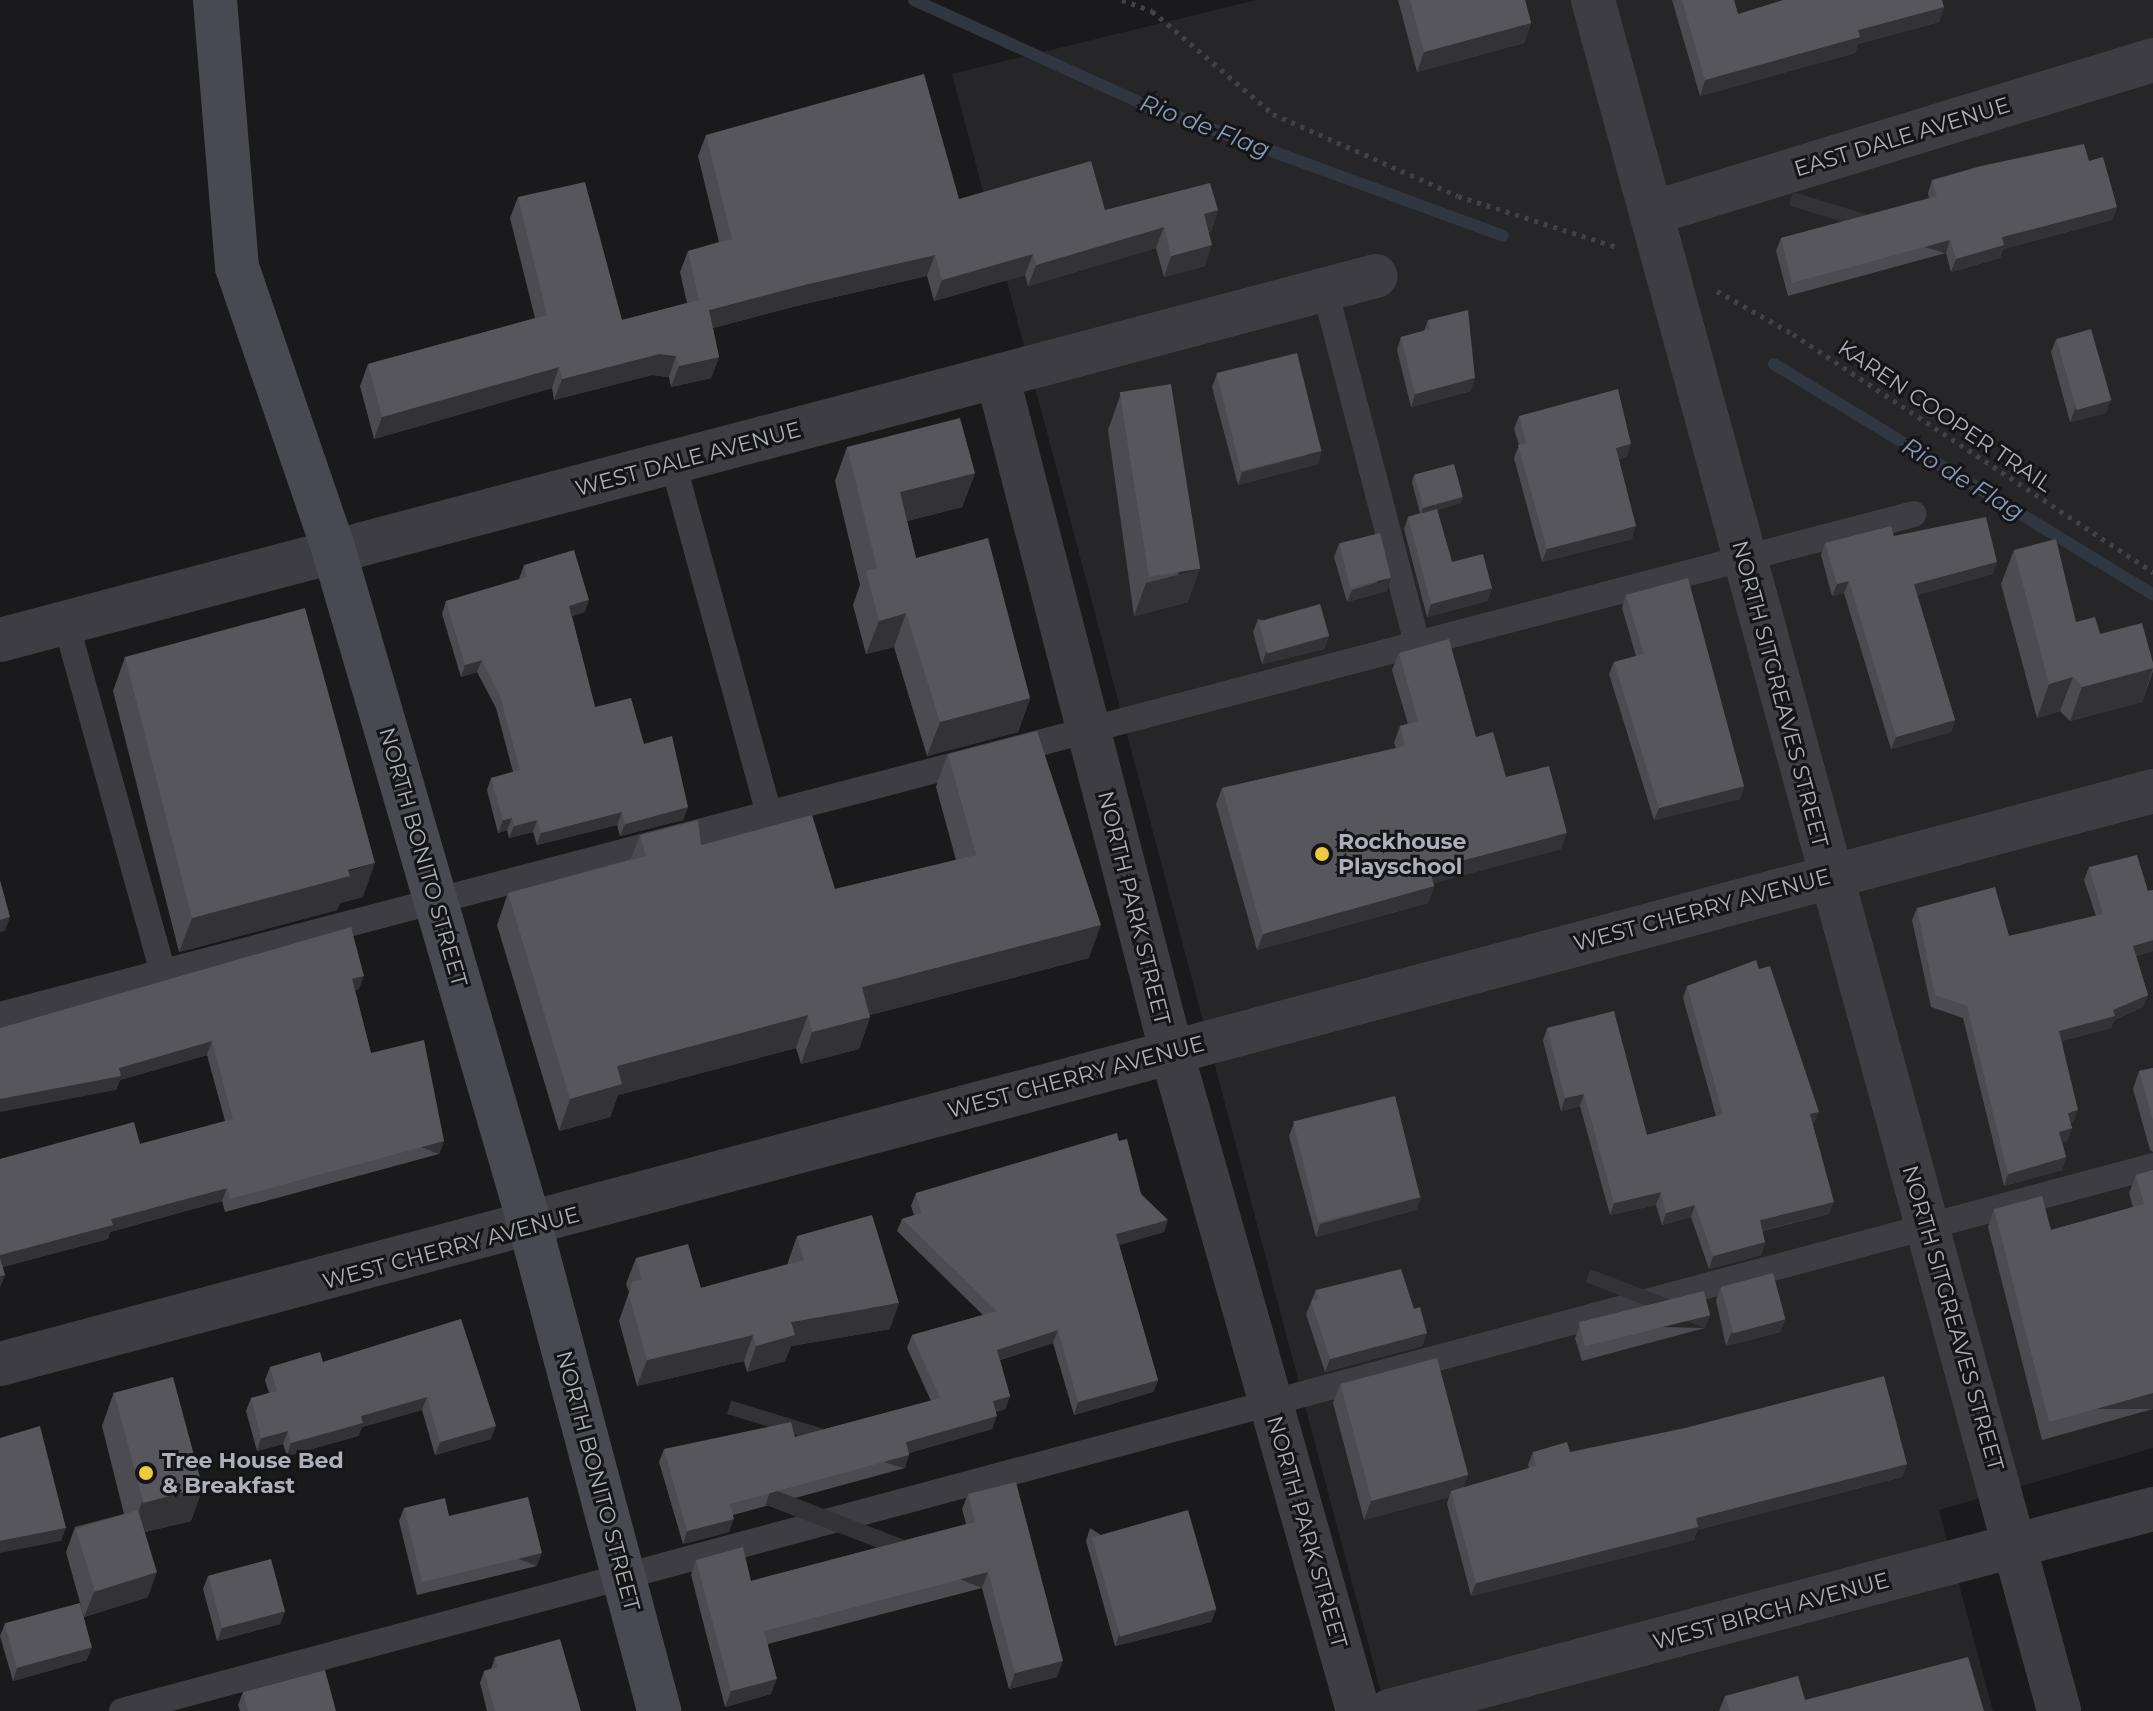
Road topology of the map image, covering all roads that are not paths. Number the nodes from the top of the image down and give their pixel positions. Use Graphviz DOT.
graph roads {
  1 [pos="215,0"];
  2 [pos="1593,0"];
  3 [pos="2153,60"];
  4 [pos="1652,213"];
  5 [pos="1376,276"];
  6 [pos="1325,290"];
  7 [pos="998,379"];
  8 [pos="673,463"];
  9 [pos="1914,514"];
  10 [pos="334,551"];
  11 [pos="1744,558"];
  12 [pos="66,623"];
  13 [pos="0,640"];
  14 [pos="1417,644"];
  15 [pos="1088,730"];
  16 [pos="2153,791"];
  17 [pos="769,814"];
  18 [pos="1829,876"];
  19 [pos="436,901"];
  20 [pos="163,972"];
  21 [pos="0,1015"];
  22 [pos="1171,1050"];
  23 [pos="2153,1166"];
  24 [pos="1927,1225"];
  25 [pos="531,1229"];
  26 [pos="0,1364"];
  27 [pos="1270,1402"];
  28 [pos="2153,1509"];
  29 [pos="2017,1546"];
  30 [pos="623,1576"];
  31 [pos="122,1711"];
  32 [pos="659,1711"];
  33 [pos="1358,1711"];
  34 [pos="1389,1711"];
  35 [pos="2059,1711"];
  1 -- 10 [label="street, NORTH BONITO STREET"];
  2 -- 4 [label="street, NORTH SITGREAVES STREET"];
  3 -- 4 [label="street, EAST DALE AVENUE"];
  4 -- 11 [label="street, NORTH SITGREAVES STREET"];
  5 -- 6 [label="street, WEST DALE AVENUE"];
  6 -- 7 [label="street, WEST DALE AVENUE"];
  6 -- 14 [label="lane"];
  7 -- 8 [label="street, WEST DALE AVENUE"];
  7 -- 15 [label="street, NORTH PARK STREET"];
  8 -- 10 [label="street, WEST DALE AVENUE"];
  8 -- 17 [label="lane"];
  9 -- 11 [label="lane"];
  10 -- 12 [label="street, WEST DALE AVENUE"];
  10 -- 19 [label="street, NORTH BONITO STREET"];
  11 -- 14 [label="lane"];
  11 -- 18 [label="street, NORTH SITGREAVES STREET"];
  12 -- 13 [label="street, WEST DALE AVENUE"];
  12 -- 20 [label="lane"];
  14 -- 15 [label="lane"];
  15 -- 17 [label="lane"];
  15 -- 22 [label="street, NORTH PARK STREET"];
  16 -- 18 [label="street, WEST CHERRY AVENUE"];
  17 -- 19 [label="lane"];
  18 -- 22 [label="street, WEST CHERRY AVENUE"];
  18 -- 24 [label="street, NORTH SITGREAVES STREET"];
  19 -- 20 [label="lane"];
  19 -- 25 [label="street, NORTH BONITO STREET"];
  20 -- 21 [label="lane"];
  22 -- 25 [label="street, WEST CHERRY AVENUE"];
  22 -- 27 [label="street, NORTH PARK STREET"];
  23 -- 24 [label="lane"];
  24 -- 27 [label="lane"];
  24 -- 29 [label="street, NORTH SITGREAVES STREET"];
  25 -- 26 [label="street, WEST CHERRY AVENUE"];
  25 -- 30 [label="street, NORTH BONITO STREET"];
  27 -- 30 [label="lane"];
  27 -- 33 [label="street, NORTH PARK STREET"];
  28 -- 29 [label="street, WEST BIRCH AVENUE"];
  29 -- 34 [label="street, WEST BIRCH AVENUE"];
  29 -- 35 [label="street, NORTH SITGREAVES STREET"];
  30 -- 31 [label="lane"];
  30 -- 32 [label="street, NORTH BONITO STREET"];
}
